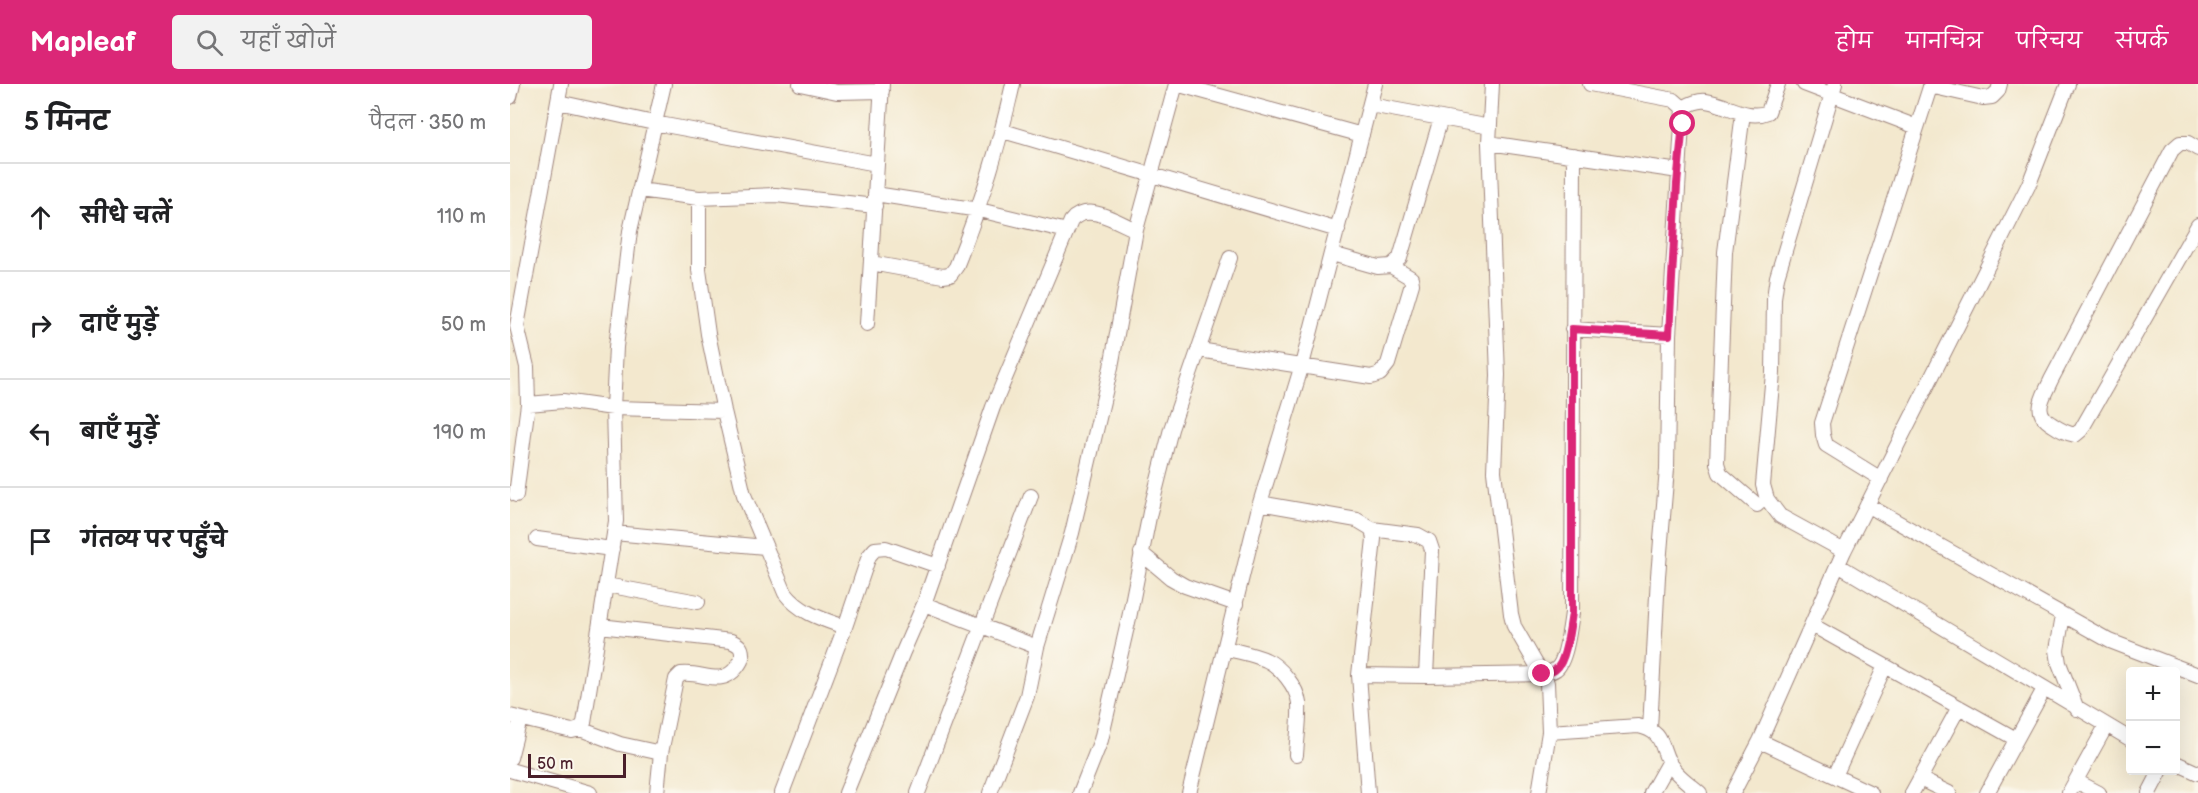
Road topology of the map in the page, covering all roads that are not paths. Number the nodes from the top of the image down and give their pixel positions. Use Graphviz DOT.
graph roads {
  1 [pos="513,84"];
  2 [pos="561,84"];
  3 [pos="664,84"];
  4 [pos="800,84"];
  5 [pos="1013,84"];
  6 [pos="1176,84"];
  7 [pos="1375,84"];
  8 [pos="1492,84"];
  9 [pos="1590,84"];
  10 [pos="1778,84"];
  11 [pos="1804,84"];
  12 [pos="2000,84"];
  13 [pos="2068,84"];
  14 [pos="1931,85"];
  15 [pos="822,87"];
  16 [pos="882,88"];
  17 [pos="1833,89"];
  18 [pos="1651,90"];
  19 [pos="510,98"];
  20 [pos="558,102"];
  21 [pos="1370,105"];
  22 [pos="1683,108"];
  23 [pos="1743,113"];
  24 [pos="1441,118"];
  25 [pos="654,123"];
  26 [pos="1490,127"];
  27 [pos="1917,127"];
  28 [pos="1003,131"];
  29 [pos="1362,135"];
  30 [pos="1489,143"];
  31 [pos="2198,148"];
  32 [pos="1574,155"];
  33 [pos="877,164"];
  34 [pos="1679,171"];
  35 [pos="1152,174"];
  36 [pos="639,190"];
  37 [pos="699,198"];
  38 [pos="875,200"];
  39 [pos="979,210"];
  40 [pos="2198,225"];
  41 [pos="1136,230"];
  42 [pos="1338,230"];
  43 [pos="1067,231"];
  44 [pos="1332,254"];
  45 [pos="1230,258"];
  46 [pos="871,263"];
  47 [pos="1391,266"];
  48 [pos="867,324"];
  49 [pos="1572,329"];
  50 [pos="1669,335"];
  51 [pos="1199,350"];
  52 [pos="1302,365"];
  53 [pos="528,404"];
  54 [pos="613,408"];
  55 [pos="724,411"];
  56 [pos="1881,478"];
  57 [pos="516,495"];
  58 [pos="1030,495"];
  59 [pos="1260,503"];
  60 [pos="1757,505"];
  61 [pos="1867,505"];
  62 [pos="1372,529"];
  63 [pos="614,533"];
  64 [pos="537,539"];
  65 [pos="765,547"];
  66 [pos="612,549"];
  67 [pos="1844,551"];
  68 [pos="1141,553"];
  69 [pos="1838,565"];
  70 [pos="938,566"];
  71 [pos="606,585"];
  72 [pos="698,602"];
  73 [pos="924,604"];
  74 [pos="1236,604"];
  75 [pos="2063,615"];
  76 [pos="1812,625"];
  77 [pos="600,626"];
  78 [pos="981,626"];
  79 [pos="845,627"];
  80 [pos="1037,647"];
  81 [pos="1225,648"];
  82 [pos="1885,666"];
  83 [pos="1542,674"];
  84 [pos="1359,675"];
  85 [pos="2198,675"];
  86 [pos="1426,676"];
  87 [pos="2044,688"];
  88 [pos="1959,707"];
  89 [pos="2077,709"];
  90 [pos="515,717"];
  91 [pos="2106,726"];
  92 [pos="580,729"];
  93 [pos="1650,729"];
  94 [pos="1549,732"];
  95 [pos="2126,737"];
  96 [pos="2016,739"];
  97 [pos="1760,741"];
  98 [pos="661,753"];
  99 [pos="1296,755"];
  100 [pos="510,758"];
  101 [pos="1669,761"];
  102 [pos="2180,765"];
  103 [pos="510,770"];
  104 [pos="2198,773"];
  105 [pos="2160,775"];
  106 [pos="1835,776"];
  107 [pos="1920,779"];
  108 [pos="2072,787"];
  109 [pos="1698,792"];
  110 [pos="590,793"];
  111 [pos="657,793"];
  112 [pos="782,793"];
  113 [pos="846,793"];
  114 [pos="918,793"];
  115 [pos="990,793"];
  116 [pos="1080,793"];
  117 [pos="1189,793"];
  118 [pos="1368,793"];
  119 [pos="1539,793"];
  120 [pos="1651,793"];
  121 [pos="1732,793"];
  122 [pos="1871,793"];
  123 [pos="1912,793"];
  124 [pos="1950,793"];
  125 [pos="1987,793"];
  126 [pos="2099,793"];
  127 [pos="2149,793"];
  1 -- 19 [label="street"];
  2 -- 20 [label="street"];
  3 -- 25 [label="street"];
  4 -- 15 [label="street"];
  5 -- 28 [label="street"];
  6 -- 29 [label="street"];
  6 -- 35 [label="street"];
  7 -- 21 [label="street"];
  8 -- 26 [label="street"];
  9 -- 18 [label="street"];
  10 -- 23 [label="street"];
  11 -- 17 [label="street"];
  12 -- 14 [label="street"];
  13 -- 56 [label="street"];
  14 -- 27 [label="street"];
  15 -- 16 [label="street"];
  16 -- 33 [label="street"];
  17 -- 27 [label="street"];
  17 -- 67 [label="street"];
  18 -- 22 [label="street"];
  20 -- 25 [label="street"];
  20 -- 53 [label="street"];
  21 -- 24 [label="street"];
  21 -- 29 [label="street"];
  22 -- 23 [label="street"];
  22 -- 34 [label="street"];
  23 -- 60 [label="street"];
  24 -- 26 [label="street"];
  24 -- 47 [label="street"];
  25 -- 33 [label="street"];
  25 -- 36 [label="street"];
  26 -- 30 [label="street"];
  27 -- 56 [label="street"];
  28 -- 35 [label="street"];
  28 -- 39 [label="street"];
  29 -- 42 [label="street"];
  30 -- 32 [label="street"];
  30 -- 83 [label="street"];
  31 -- 40 [label="street"];
  32 -- 34 [label="street"];
  32 -- 49 [label="street"];
  33 -- 38 [label="street"];
  34 -- 50 [label="street"];
  35 -- 41 [label="street"];
  35 -- 42 [label="street"];
  36 -- 37 [label="street"];
  36 -- 54 [label="street"];
  37 -- 38 [label="street"];
  37 -- 55 [label="street"];
  38 -- 39 [label="street"];
  38 -- 46 [label="street"];
  39 -- 43 [label="street"];
  39 -- 46 [label="street"];
  41 -- 43 [label="street"];
  41 -- 80 [label="street"];
  42 -- 44 [label="street"];
  43 -- 70 [label="street"];
  44 -- 47 [label="street"];
  44 -- 52 [label="street"];
  45 -- 51 [label="street"];
  46 -- 48 [label="street"];
  47 -- 52 [label="street"];
  49 -- 50 [label="street"];
  49 -- 83 [label="street"];
  50 -- 93 [label="street"];
  51 -- 52 [label="street"];
  51 -- 68 [label="street"];
  52 -- 59 [label="street"];
  53 -- 54 [label="street"];
  53 -- 57 [label="street"];
  54 -- 55 [label="street"];
  54 -- 63 [label="street"];
  55 -- 65 [label="street"];
  56 -- 61 [label="street"];
  58 -- 78 [label="street"];
  59 -- 62 [label="street"];
  59 -- 74 [label="street"];
  61 -- 67 [label="street"];
  61 -- 75 [label="street"];
  62 -- 84 [label="street"];
  62 -- 86 [label="street"];
  63 -- 65 [label="street"];
  63 -- 66 [label="street"];
  64 -- 66 [label="street"];
  65 -- 79 [label="street"];
  66 -- 71 [label="street"];
  67 -- 69 [label="street"];
  68 -- 74 [label="street"];
  68 -- 116 [label="street"];
  69 -- 76 [label="street"];
  69 -- 87 [label="street"];
  70 -- 73 [label="street"];
  70 -- 79 [label="street"];
  71 -- 72 [label="street"];
  71 -- 77 [label="street"];
  73 -- 78 [label="street"];
  73 -- 113 [label="street"];
  74 -- 81 [label="street"];
  75 -- 85 [label="street"];
  75 -- 89 [label="street"];
  76 -- 82 [label="street"];
  76 -- 97 [label="street"];
  77 -- 92 [label="street"];
  77 -- 98 [label="street"];
  78 -- 80 [label="street"];
  78 -- 114 [label="street"];
  79 -- 112 [label="street"];
  80 -- 115 [label="street"];
  81 -- 99 [label="street"];
  81 -- 117 [label="street"];
  82 -- 88 [label="street"];
  82 -- 106 [label="street"];
  83 -- 86 [label="street"];
  83 -- 94 [label="street"];
  84 -- 86 [label="street"];
  84 -- 118 [label="street"];
  87 -- 89 [label="street"];
  87 -- 96 [label="street"];
  88 -- 96 [label="street"];
  88 -- 107 [label="street"];
  89 -- 91 [label="street"];
  90 -- 92 [label="street"];
  90 -- 100 [label="street"];
  91 -- 95 [label="street"];
  91 -- 108 [label="street"];
  92 -- 98 [label="street"];
  93 -- 94 [label="street"];
  93 -- 101 [label="street"];
  94 -- 119 [label="street"];
  96 -- 125 [label="street"];
  97 -- 106 [label="street"];
  97 -- 121 [label="street"];
  98 -- 111 [label="street"];
  101 -- 109 [label="street"];
  101 -- 120 [label="street"];
  102 -- 104 [label="street"];
  103 -- 110 [label="street"];
  105 -- 127 [label="street"];
  106 -- 122 [label="street"];
  107 -- 123 [label="street"];
  107 -- 124 [label="street"];
  108 -- 126 [label="street"];
}
